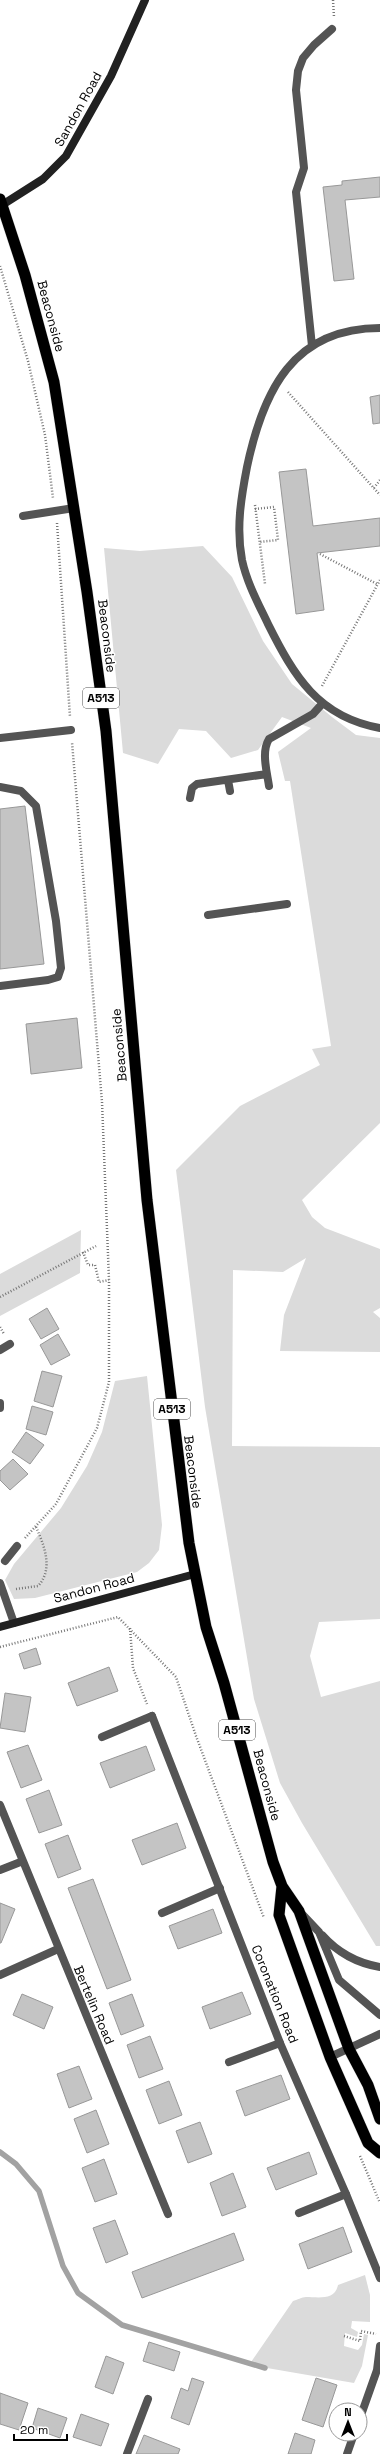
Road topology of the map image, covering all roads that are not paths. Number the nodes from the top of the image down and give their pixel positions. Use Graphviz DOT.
graph roads {
  1 [pos="145,0"];
  2 [pos="332,29"];
  3 [pos="1,202"];
  4 [pos="380,328"];
  5 [pos="312,346"];
  6 [pos="74,508"];
  7 [pos="23,516"];
  8 [pos="322,704"];
  9 [pos="380,728"];
  10 [pos="71,730"];
  11 [pos="0,738"];
  12 [pos="268,774"];
  13 [pos="228,780"];
  14 [pos="269,786"];
  15 [pos="0,787"];
  16 [pos="230,792"];
  17 [pos="190,798"];
  18 [pos="287,904"];
  19 [pos="208,915"];
  20 [pos="0,986"];
  21 [pos="10,1344"];
  22 [pos="0,1350"];
  23 [pos="0,1403"];
  24 [pos="0,1408"];
  25 [pos="18,1546"];
  26 [pos="5,1561"];
  27 [pos="196,1574"];
  28 [pos="2,1587"];
  29 [pos="14,1622"];
  30 [pos="0,1627"];
  31 [pos="102,1737"];
  32 [pos="0,1805"];
  33 [pos="23,1860"];
  34 [pos="0,1870"];
  35 [pos="282,1886"];
  36 [pos="220,1888"];
  37 [pos="299,1911"];
  38 [pos="162,1913"];
  39 [pos="319,1932"];
  40 [pos="58,1949"];
  41 [pos="380,1967"];
  42 [pos="0,1975"];
  43 [pos="380,2015"];
  44 [pos="380,2034"];
  45 [pos="280,2043"];
  46 [pos="349,2049"];
  47 [pos="330,2057"];
  48 [pos="229,2062"];
  49 [pos="380,2119"];
  50 [pos="380,2153"];
  51 [pos="346,2194"];
  52 [pos="299,2213"];
  53 [pos="168,2214"];
  54 [pos="380,2278"];
  55 [pos="380,2346"];
  56 [pos="148,2399"];
  57 [pos="366,2402"];
  58 [pos="351,2442"];
  59 [pos="127,2454"];
  60 [pos="347,2454"];
  1 -- 3 [label="main road, Sandon Road"];
  2 -- 5 [label="street"];
  3 -- 6 [label="highway, Beaconside / A513"];
  4 -- 5 [label="street"];
  5 -- 8 [label="street"];
  6 -- 7 [label="street"];
  6 -- 27 [label="highway, Beaconside / A513"];
  8 -- 9 [label="street"];
  8 -- 12 [label="street"];
  10 -- 11 [label="street"];
  12 -- 13 [label="street"];
  12 -- 14 [label="street"];
  13 -- 16 [label="street"];
  13 -- 17 [label="street"];
  15 -- 20 [label="street"];
  18 -- 19 [label="street"];
  21 -- 22 [label="street"];
  23 -- 24 [label="street"];
  25 -- 26 [label="street"];
  27 -- 29 [label="main road, Sandon Road"];
  27 -- 35 [label="highway, Beaconside / A513"];
  28 -- 29 [label="street"];
  29 -- 30 [label="main road, Sandon Road"];
  31 -- 36 [label="street, Coronation Road"];
  32 -- 33 [label="street, Bertelin Road"];
  33 -- 34 [label="street"];
  33 -- 40 [label="street, Bertelin Road"];
  35 -- 37 [label="highway, Beaconside / A513"];
  35 -- 47 [label="highway, Beaconside / A513"];
  36 -- 38 [label="street"];
  36 -- 45 [label="street, Coronation Road"];
  37 -- 39 [label="street"];
  37 -- 46 [label="highway, Beaconside / A513"];
  39 -- 41 [label="street"];
  39 -- 43 [label="street"];
  40 -- 42 [label="street"];
  40 -- 53 [label="street, Bertelin Road"];
  44 -- 46 [label="street"];
  45 -- 48 [label="street"];
  45 -- 51 [label="street, Coronation Road"];
  46 -- 47 [label="street"];
  46 -- 49 [label="highway, Beaconside / A513"];
  47 -- 50 [label="highway, Beaconside / A513"];
  51 -- 52 [label="street"];
  51 -- 54 [label="street, Coronation Road"];
  55 -- 57 [label="street"];
  56 -- 59 [label="street"];
  58 -- 60 [label="street"];
}
